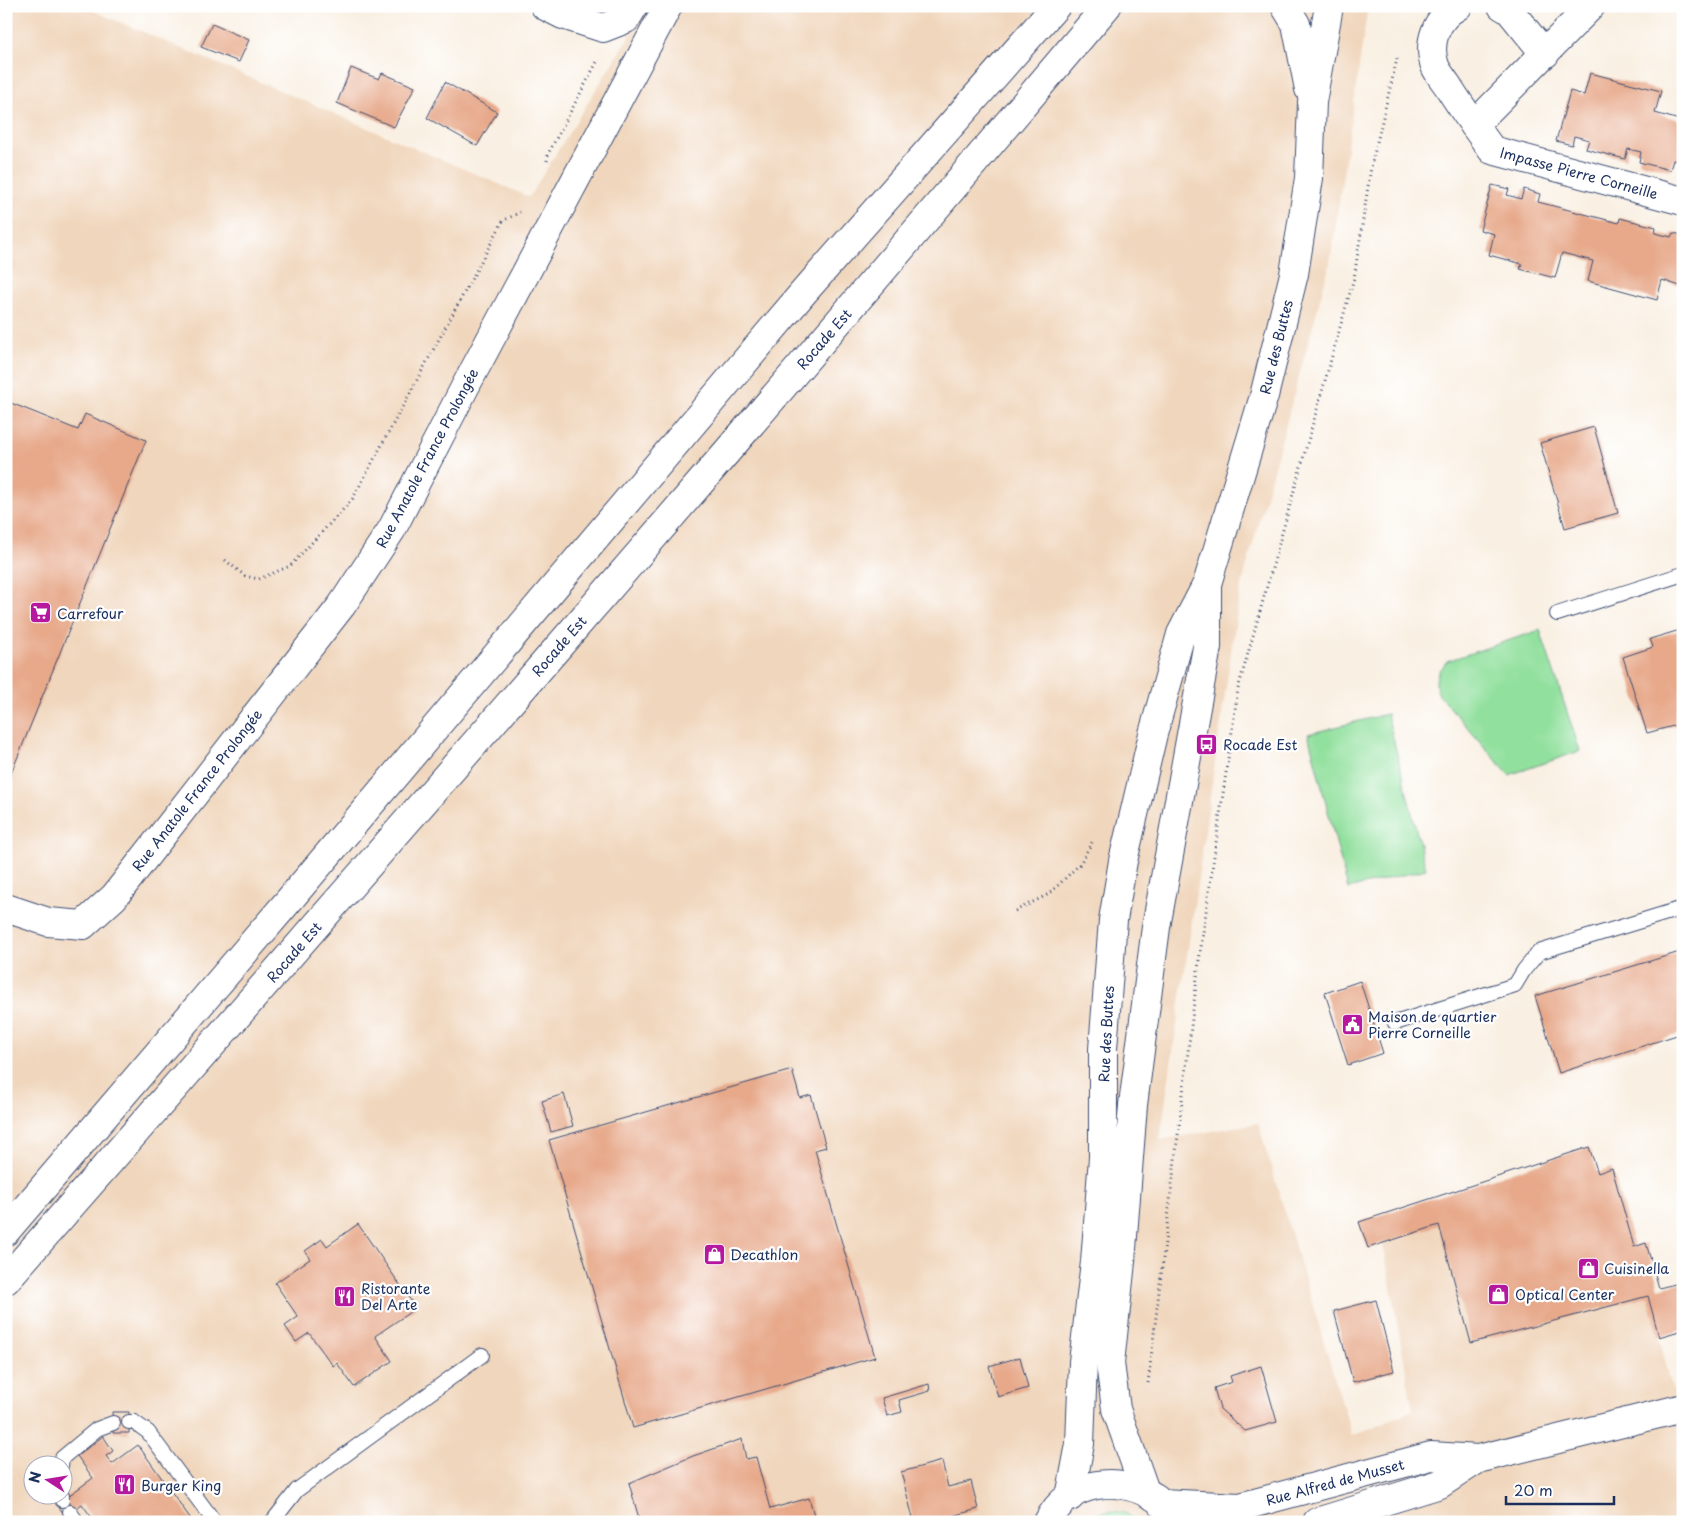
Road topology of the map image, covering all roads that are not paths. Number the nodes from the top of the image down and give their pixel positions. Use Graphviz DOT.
graph roads {
  1 [pos="545,6"];
  2 [pos="668,6"];
  3 [pos="1056,6"];
  4 [pos="1107,6"];
  5 [pos="1285,6"];
  6 [pos="1329,6"];
  7 [pos="1458,6"];
  8 [pos="1502,6"];
  9 [pos="1591,6"];
  10 [pos="626,14"];
  11 [pos="1545,54"];
  12 [pos="1312,102"];
  13 [pos="1474,125"];
  14 [pos="1683,201"];
  15 [pos="1683,574"];
  16 [pos="1207,584"];
  17 [pos="1557,614"];
  18 [pos="6,908"];
  19 [pos="1683,908"];
  20 [pos="1395,1023"];
  21 [pos="6,1231"];
  22 [pos="6,1280"];
  23 [pos="482,1355"];
  24 [pos="1683,1408"];
  25 [pos="129,1422"];
  26 [pos="113,1423"];
  27 [pos="64,1456"];
  28 [pos="1478,1459"];
  29 [pos="1070,1497"];
  30 [pos="1161,1505"];
  31 [pos="214,1521"];
  32 [pos="272,1522"];
  33 [pos="1048,1522"];
  34 [pos="1317,1522"];
  1 -- 10 [label="main road"];
  2 -- 18 [label="main road, Rue Anatole France Prolongée"];
  3 -- 21 [label="main road"];
  4 -- 22 [label="main road, Rocade Est"];
  5 -- 12 [label="main road, Rue des Buttes"];
  6 -- 12 [label="main road, Rue des Buttes"];
  7 -- 13 [label="main road, Impasse Pierre Corneille"];
  8 -- 11 [label="main road"];
  9 -- 11 [label="main road"];
  11 -- 13 [label="main road"];
  12 -- 16 [label="main road, Rue des Buttes"];
  13 -- 14 [label="main road, Impasse Pierre Corneille"];
  15 -- 17 [label="lane"];
  16 -- 29 [label="main road, Rue des Buttes"];
  16 -- 30 [label="main road, Rue des Buttes"];
  19 -- 20 [label="lane"];
  23 -- 32 [label="lane"];
  24 -- 28 [label="main road, Rue Alfred de Musset"];
  25 -- 31 [label="lane"];
  26 -- 27 [label="lane"];
  28 -- 30 [label="main road, Rue Alfred de Musset"];
  28 -- 34 [label="main road, Rue Alfred de Musset"];
  29 -- 30 [label="main road, Rue Alfred de Musset"];
  29 -- 33 [label="main road, Rue Alfred de Musset"];
}
